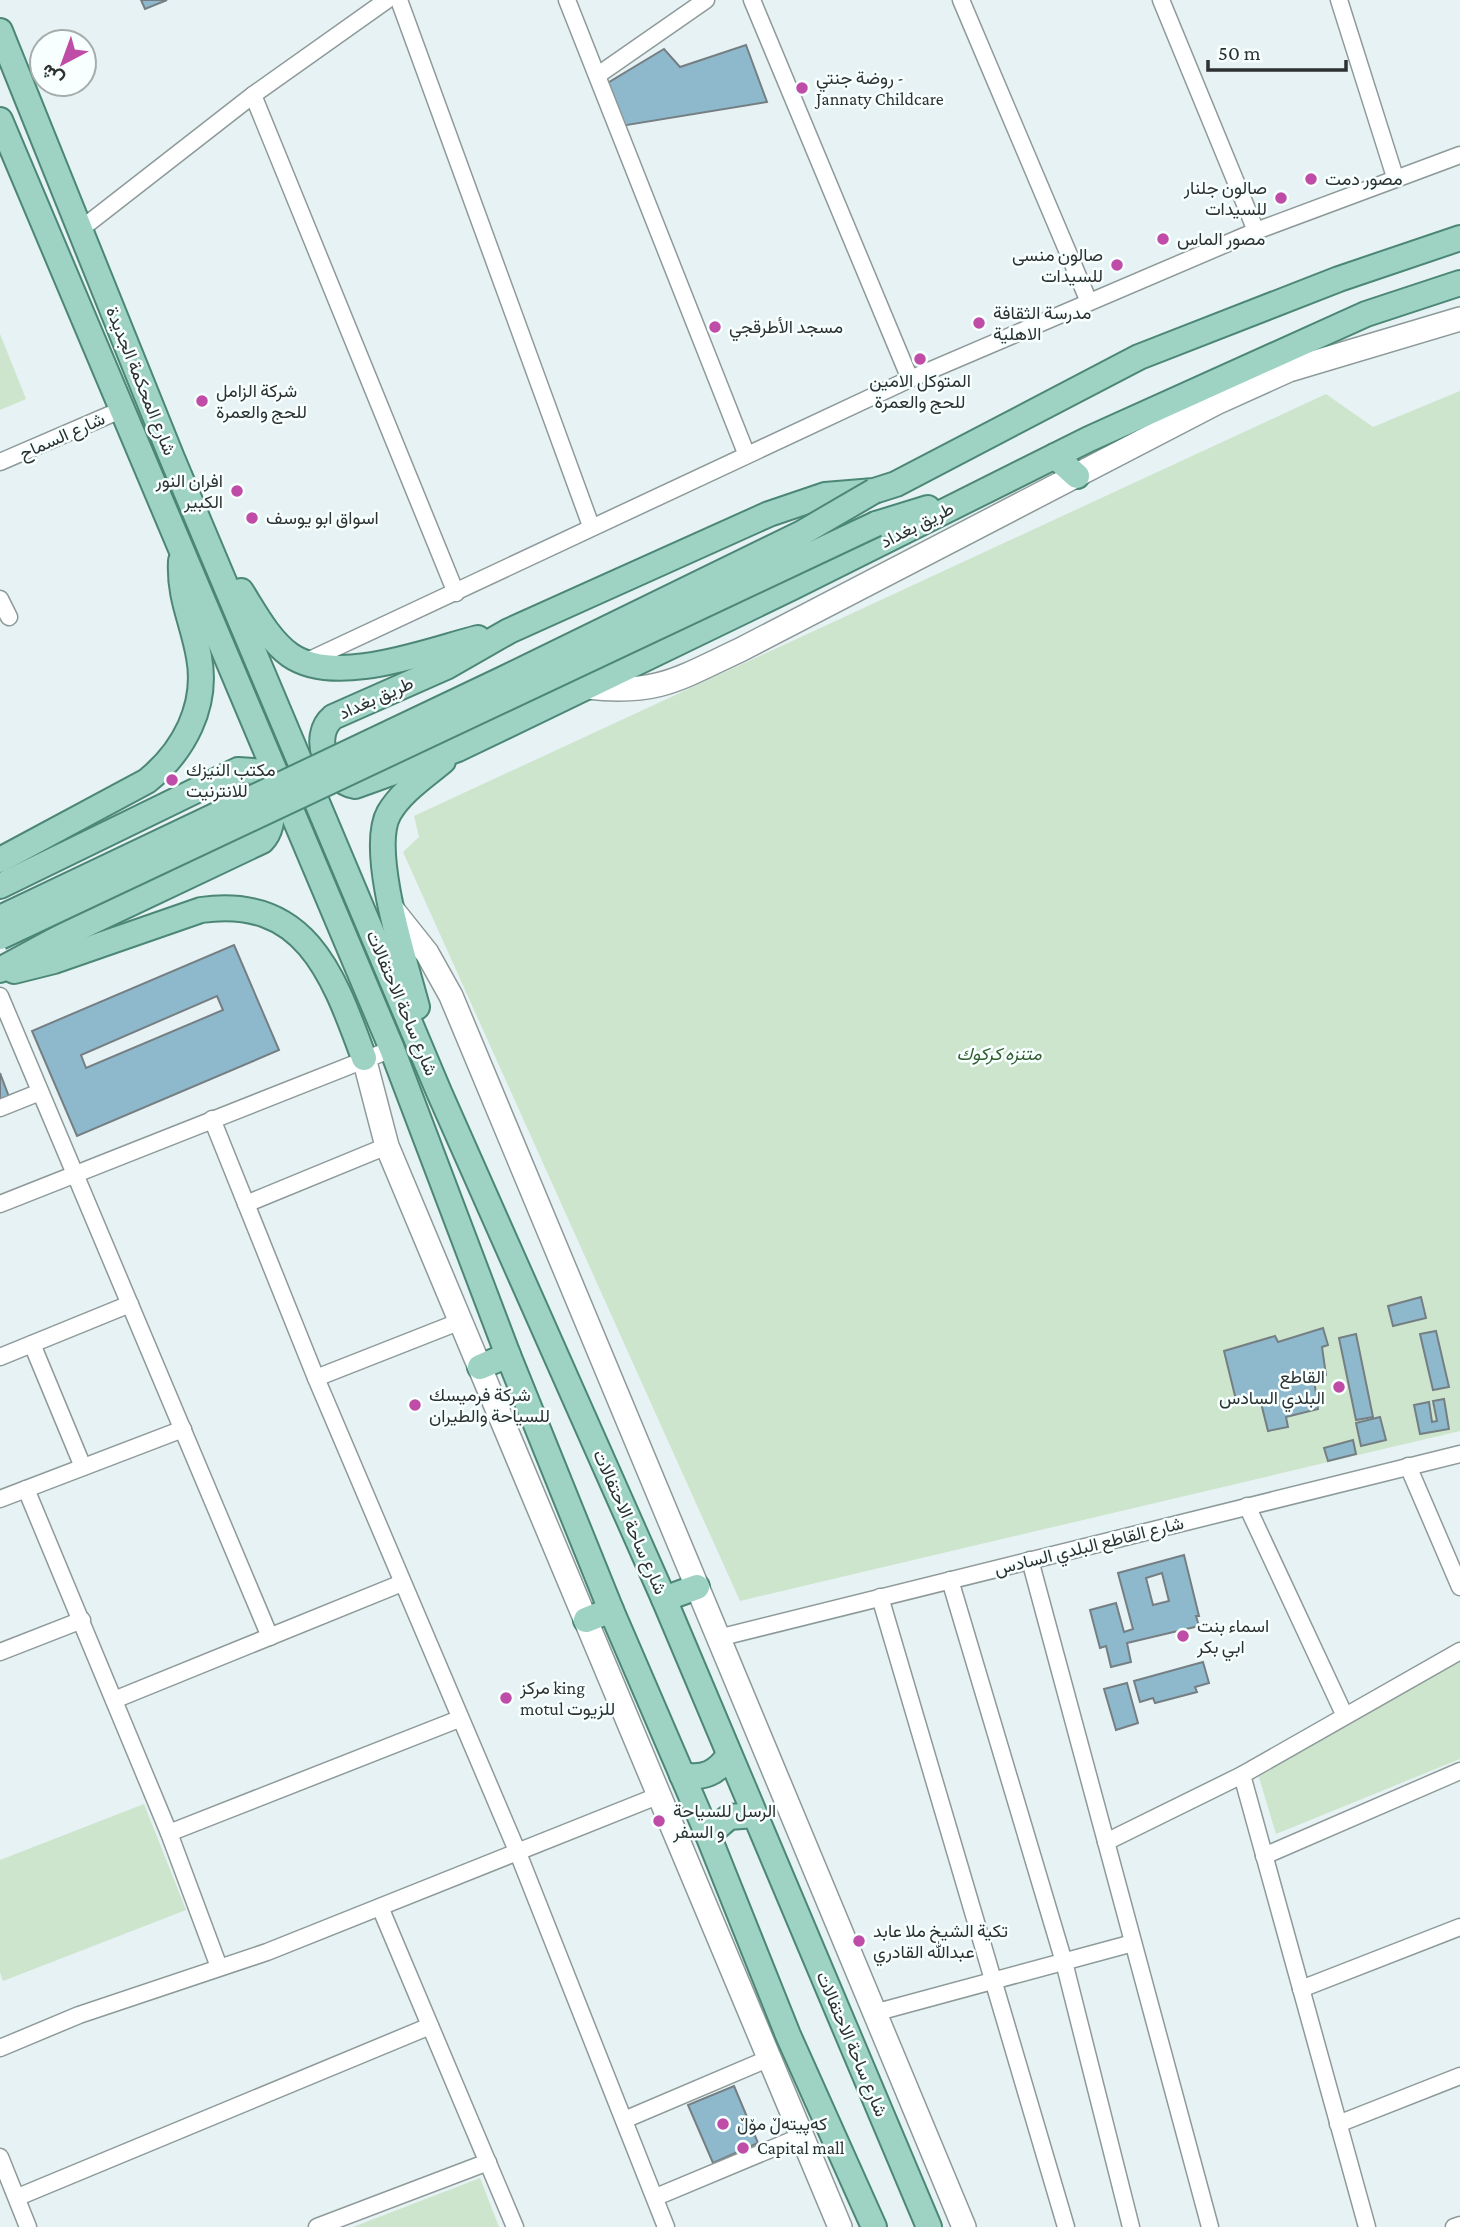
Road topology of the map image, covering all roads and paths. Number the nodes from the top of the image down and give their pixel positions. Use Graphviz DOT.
graph roads {
  1 [pos="387,0"];
  2 [pos="399,0"];
  3 [pos="568,0"];
  4 [pos="706,0"];
  5 [pos="752,0"];
  6 [pos="961,0"];
  7 [pos="1161,0"];
  8 [pos="1345,2"];
  9 [pos="0,31"];
  10 [pos="598,75"];
  11 [pos="253,95"];
  12 [pos="0,120"];
  13 [pos="1460,155"];
  14 [pos="1395,177"];
  15 [pos="81,229"];
  16 [pos="1256,231"];
  17 [pos="1460,238"];
  18 [pos="1460,283"];
  19 [pos="1089,302"];
  20 [pos="1460,319"];
  21 [pos="909,379"];
  22 [pos="124,409"];
  23 [pos="746,453"];
  24 [pos="1055,456"];
  25 [pos="0,462"];
  26 [pos="1077,476"];
  27 [pos="874,491"];
  28 [pos="960,504"];
  29 [pos="591,526"];
  30 [pos="208,540"];
  31 [pos="182,550"];
  32 [pos="456,593"];
  33 [pos="0,600"];
  34 [pos="9,617"];
  35 [pos="509,631"];
  36 [pos="303,663"];
  37 [pos="587,687"];
  38 [pos="287,729"];
  39 [pos="264,744"];
  40 [pos="458,749"];
  41 [pos="0,860"];
  42 [pos="0,886"];
  43 [pos="393,909"];
  44 [pos="0,918"];
  45 [pos="0,937"];
  46 [pos="0,972"];
  47 [pos="0,996"];
  48 [pos="392,1049"];
  49 [pos="364,1058"];
  50 [pos="40,1092"];
  51 [pos="439,1092"];
  52 [pos="0,1108"];
  53 [pos="212,1119"];
  54 [pos="387,1146"];
  55 [pos="75,1174"];
  56 [pos="0,1204"];
  57 [pos="246,1204"];
  58 [pos="130,1304"];
  59 [pos="461,1321"];
  60 [pos="32,1344"];
  61 [pos="509,1355"];
  62 [pos="0,1357"];
  63 [pos="480,1367"];
  64 [pos="316,1378"];
  65 [pos="183,1429"];
  66 [pos="1460,1454"];
  67 [pos="1408,1466"];
  68 [pos="83,1467"];
  69 [pos="26,1489"];
  70 [pos="0,1499"];
  71 [pos="1247,1506"];
  72 [pos="1030,1560"];
  73 [pos="950,1580"];
  74 [pos="402,1583"];
  75 [pos="696,1587"];
  76 [pos="1460,1587"];
  77 [pos="880,1597"];
  78 [pos="664,1599"];
  79 [pos="611,1609"];
  80 [pos="82,1620"];
  81 [pos="586,1620"];
  82 [pos="270,1637"];
  83 [pos="718,1638"];
  84 [pos="1460,1651"];
  85 [pos="0,1652"];
  86 [pos="114,1700"];
  87 [pos="1345,1714"];
  88 [pos="459,1719"];
  89 [pos="729,1755"];
  90 [pos="1460,1771"];
  91 [pos="682,1775"];
  92 [pos="1242,1775"];
  93 [pos="660,1796"];
  94 [pos="755,1815"];
  95 [pos="169,1833"];
  96 [pos="708,1835"];
  97 [pos="1106,1842"];
  98 [pos="518,1853"];
  99 [pos="1264,1856"];
  100 [pos="380,1907"];
  101 [pos="1460,1927"];
  102 [pos="1133,1943"];
  103 [pos="1064,1962"];
  104 [pos="219,1967"];
  105 [pos="994,1983"];
  106 [pos="1301,1989"];
  107 [pos="874,2013"];
  108 [pos="430,2026"];
  109 [pos="0,2048"];
  110 [pos="770,2058"];
  111 [pos="1460,2076"];
  112 [pos="624,2120"];
  113 [pos="1338,2124"];
  114 [pos="802,2136"];
  115 [pos="0,2157"];
  116 [pos="488,2162"];
  117 [pos="18,2197"];
  118 [pos="656,2197"];
  119 [pos="336,2223"];
  120 [pos="1460,2225"];
  121 [pos="28,2227"];
  122 [pos="317,2227"];
  123 [pos="515,2227"];
  124 [pos="666,2227"];
  125 [pos="840,2227"];
  126 [pos="874,2227"];
  127 [pos="929,2227"];
  128 [pos="964,2227"];
  129 [pos="1066,2227"];
  130 [pos="1131,2227"];
  131 [pos="1210,2227"];
  132 [pos="1367,2227"];
  133 [pos="1454,2227"];
  1 -- 11 [label="street"];
  2 -- 29 [label="street"];
  3 -- 10 [label="street"];
  4 -- 10 [label="street"];
  5 -- 21 [label="street"];
  6 -- 19 [label="street"];
  7 -- 16 [label="street"];
  8 -- 14 [label="street"];
  9 -- 15 [label="main road, شارع المحكمة الجديدة"];
  10 -- 23 [label="street"];
  11 -- 15 [label="street"];
  11 -- 32 [label="street"];
  12 -- 22 [label="main road, شارع المحكمة الجديدة"];
  13 -- 14 [label="street"];
  14 -- 16 [label="street"];
  15 -- 30 [label="main road, شارع المحكمة الجديدة"];
  16 -- 19 [label="street"];
  17 -- 27 [label="main road, طريق بغداد"];
  18 -- 24 [label="main road, طريق بغداد"];
  19 -- 21 [label="street"];
  20 -- 26 [label="main road"];
  21 -- 23 [label="street"];
  22 -- 25 [label="street, شارع السماح"];
  22 -- 31 [label="main road, شارع المحكمة الجديدة"];
  23 -- 29 [label="street"];
  24 -- 26 [label="main road"];
  24 -- 28 [label="main road, طريق بغداد"];
  26 -- 37 [label="main road"];
  27 -- 35 [label="main road, طريق بغداد"];
  27 -- 44 [label="main road, bridge"];
  28 -- 37 [label="main road, طريق بغداد"];
  28 -- 45 [label="main road, bridge"];
  29 -- 32 [label="street"];
  30 -- 36 [label="main road"];
  30 -- 38 [label="main road, شارع المحكمة الجديدة"];
  31 -- 39 [label="main road, شارع المحكمة الجديدة"];
  31 -- 41 [label="main road"];
  32 -- 36 [label="street"];
  33 -- 34 [label="street"];
  35 -- 36 [label="main road"];
  35 -- 40 [label="main road, طريق بغداد"];
  37 -- 40 [label="main road, طريق بغداد"];
  38 -- 51 [label="main road, شارع ساحة الاحتفالات"];
  39 -- 48 [label="main road, شارع ساحة الاحتفالات"];
  40 -- 43 [label="main road"];
  42 -- 46 [label="main road"];
  43 -- 51 [label="main road"];
  43 -- 75 [label="main road"];
  46 -- 49 [label="main road"];
  47 -- 50 [label="street"];
  48 -- 49 [label="street"];
  48 -- 61 [label="main road, شارع ساحة الاحتفالات"];
  49 -- 53 [label="street"];
  49 -- 54 [label="main road"];
  50 -- 52 [label="street"];
  50 -- 55 [label="street"];
  51 -- 78 [label="main road, شارع ساحة الاحتفالات"];
  53 -- 55 [label="street"];
  53 -- 57 [label="street"];
  54 -- 57 [label="street"];
  54 -- 59 [label="main road"];
  55 -- 56 [label="street"];
  55 -- 58 [label="street"];
  57 -- 64 [label="street"];
  58 -- 60 [label="street"];
  58 -- 65 [label="street"];
  59 -- 63 [label="main road"];
  59 -- 64 [label="street"];
  60 -- 62 [label="street"];
  60 -- 68 [label="street"];
  61 -- 63 [label="main road"];
  61 -- 79 [label="main road, شارع ساحة الاحتفالات"];
  63 -- 81 [label="main road"];
  64 -- 74 [label="street"];
  65 -- 68 [label="street"];
  65 -- 82 [label="street"];
  66 -- 67 [label="street, شارع القاطع البلدي السادس"];
  67 -- 71 [label="street, شارع القاطع البلدي السادس"];
  67 -- 76 [label="street"];
  68 -- 69 [label="street"];
  69 -- 70 [label="street"];
  69 -- 80 [label="street"];
  71 -- 72 [label="street, شارع القاطع البلدي السادس"];
  71 -- 87 [label="street"];
  72 -- 73 [label="street, شارع القاطع البلدي السادس"];
  72 -- 97 [label="street"];
  73 -- 77 [label="street, شارع القاطع البلدي السادس"];
  73 -- 103 [label="street"];
  74 -- 82 [label="street"];
  74 -- 88 [label="street"];
  75 -- 78 [label="main road"];
  75 -- 83 [label="main road"];
  77 -- 83 [label="street, شارع القاطع البلدي السادس"];
  77 -- 105 [label="street"];
  78 -- 89 [label="main road, شارع ساحة الاحتفالات"];
  79 -- 81 [label="main road"];
  79 -- 91 [label="main road, شارع ساحة الاحتفالات"];
  80 -- 85 [label="street"];
  80 -- 86 [label="street"];
  81 -- 93 [label="main road"];
  82 -- 86 [label="street"];
  83 -- 107 [label="main road"];
  84 -- 87 [label="street"];
  86 -- 95 [label="street"];
  87 -- 92 [label="street"];
  88 -- 95 [label="street"];
  88 -- 98 [label="street"];
  89 -- 91 [label="main road"];
  89 -- 94 [label="main road, شارع ساحة الاحتفالات"];
  90 -- 99 [label="street"];
  91 -- 96 [label="main road, شارع ساحة الاحتفالات"];
  92 -- 97 [label="street"];
  92 -- 99 [label="street"];
  93 -- 98 [label="street"];
  93 -- 110 [label="main road"];
  94 -- 96 [label="main road"];
  94 -- 127 [label="main road, شارع ساحة الاحتفالات"];
  95 -- 104 [label="street"];
  96 -- 126 [label="main road, شارع ساحة الاحتفالات"];
  97 -- 102 [label="street"];
  98 -- 100 [label="street"];
  98 -- 112 [label="street"];
  99 -- 106 [label="street"];
  100 -- 104 [label="street"];
  100 -- 108 [label="street"];
  101 -- 106 [label="street"];
  102 -- 103 [label="street"];
  102 -- 131 [label="street"];
  103 -- 105 [label="street"];
  103 -- 130 [label="street"];
  104 -- 109 [label="street"];
  105 -- 107 [label="street"];
  105 -- 129 [label="street"];
  106 -- 113 [label="street"];
  107 -- 128 [label="main road"];
  108 -- 116 [label="street"];
  108 -- 117 [label="street"];
  110 -- 112 [label="street"];
  110 -- 114 [label="main road"];
  111 -- 113 [label="street"];
  112 -- 118 [label="street"];
  113 -- 132 [label="street"];
  114 -- 118 [label="street"];
  114 -- 125 [label="main road"];
  115 -- 117 [label="street"];
  116 -- 119 [label="street"];
  116 -- 123 [label="street"];
  117 -- 121 [label="street"];
  118 -- 124 [label="street"];
  119 -- 122 [label="street"];
  120 -- 133 [label="street"];
}
